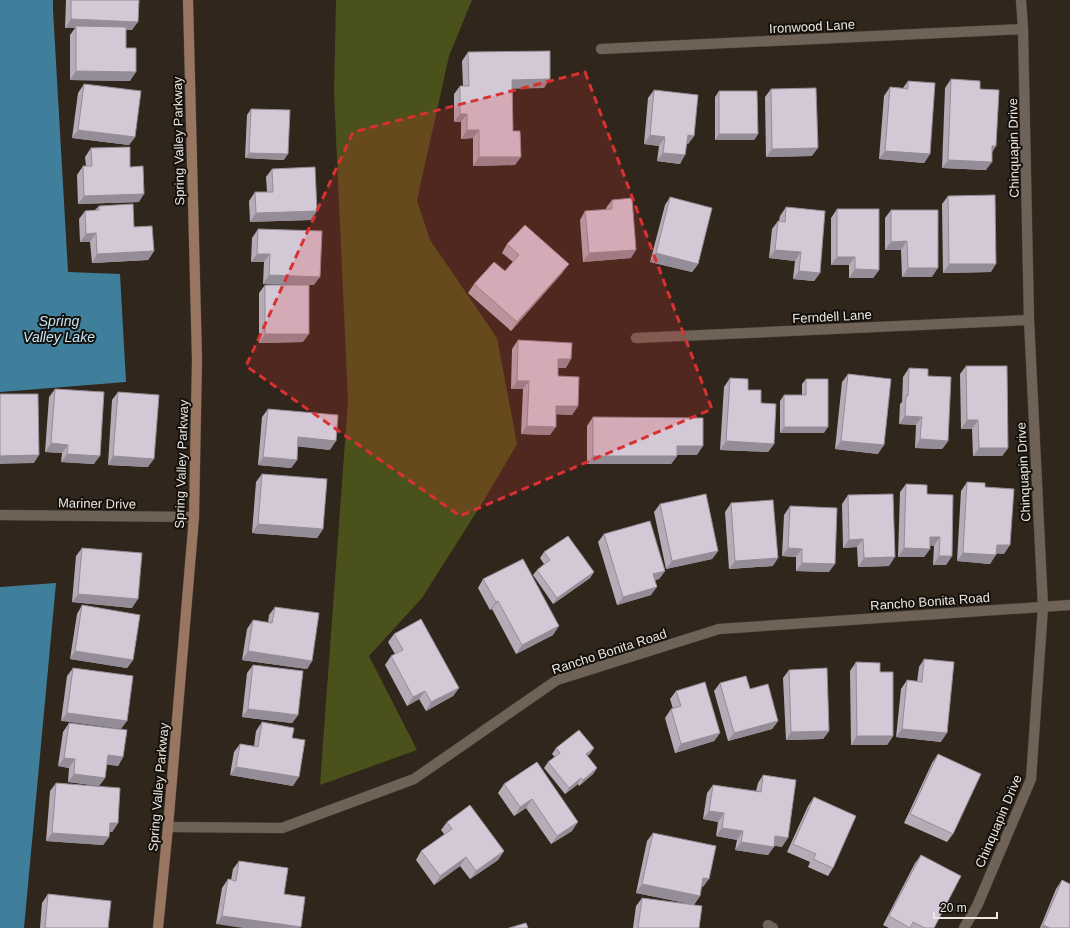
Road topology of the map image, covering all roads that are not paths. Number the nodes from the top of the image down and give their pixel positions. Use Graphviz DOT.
graph roads {
  1 [pos="188,0"];
  2 [pos="1022,0"];
  3 [pos="1023,29"];
  4 [pos="601,49"];
  5 [pos="1029,320"];
  6 [pos="636,338"];
  7 [pos="0,515"];
  8 [pos="194,517"];
  9 [pos="1070,605"];
  10 [pos="1043,607"];
  11 [pos="168,827"];
  12 [pos="158,928"];
  13 [pos="964,928"];
  1 -- 8 [label="street, Spring Valley Parkway"];
  2 -- 3 [label="street, Chinquapin Drive"];
  3 -- 4 [label="street, Ironwood Lane"];
  3 -- 5 [label="street, Chinquapin Drive"];
  5 -- 6 [label="street, Ferndell Lane"];
  5 -- 10 [label="street, Chinquapin Drive"];
  7 -- 8 [label="street, Mariner Drive"];
  8 -- 11 [label="street, Spring Valley Parkway"];
  9 -- 10 [label="street, Rancho Bonita Road"];
  10 -- 11 [label="street, Rancho Bonita Road"];
  10 -- 13 [label="street, Chinquapin Drive"];
  11 -- 12 [label="street, Spring Valley Parkway"];
}
